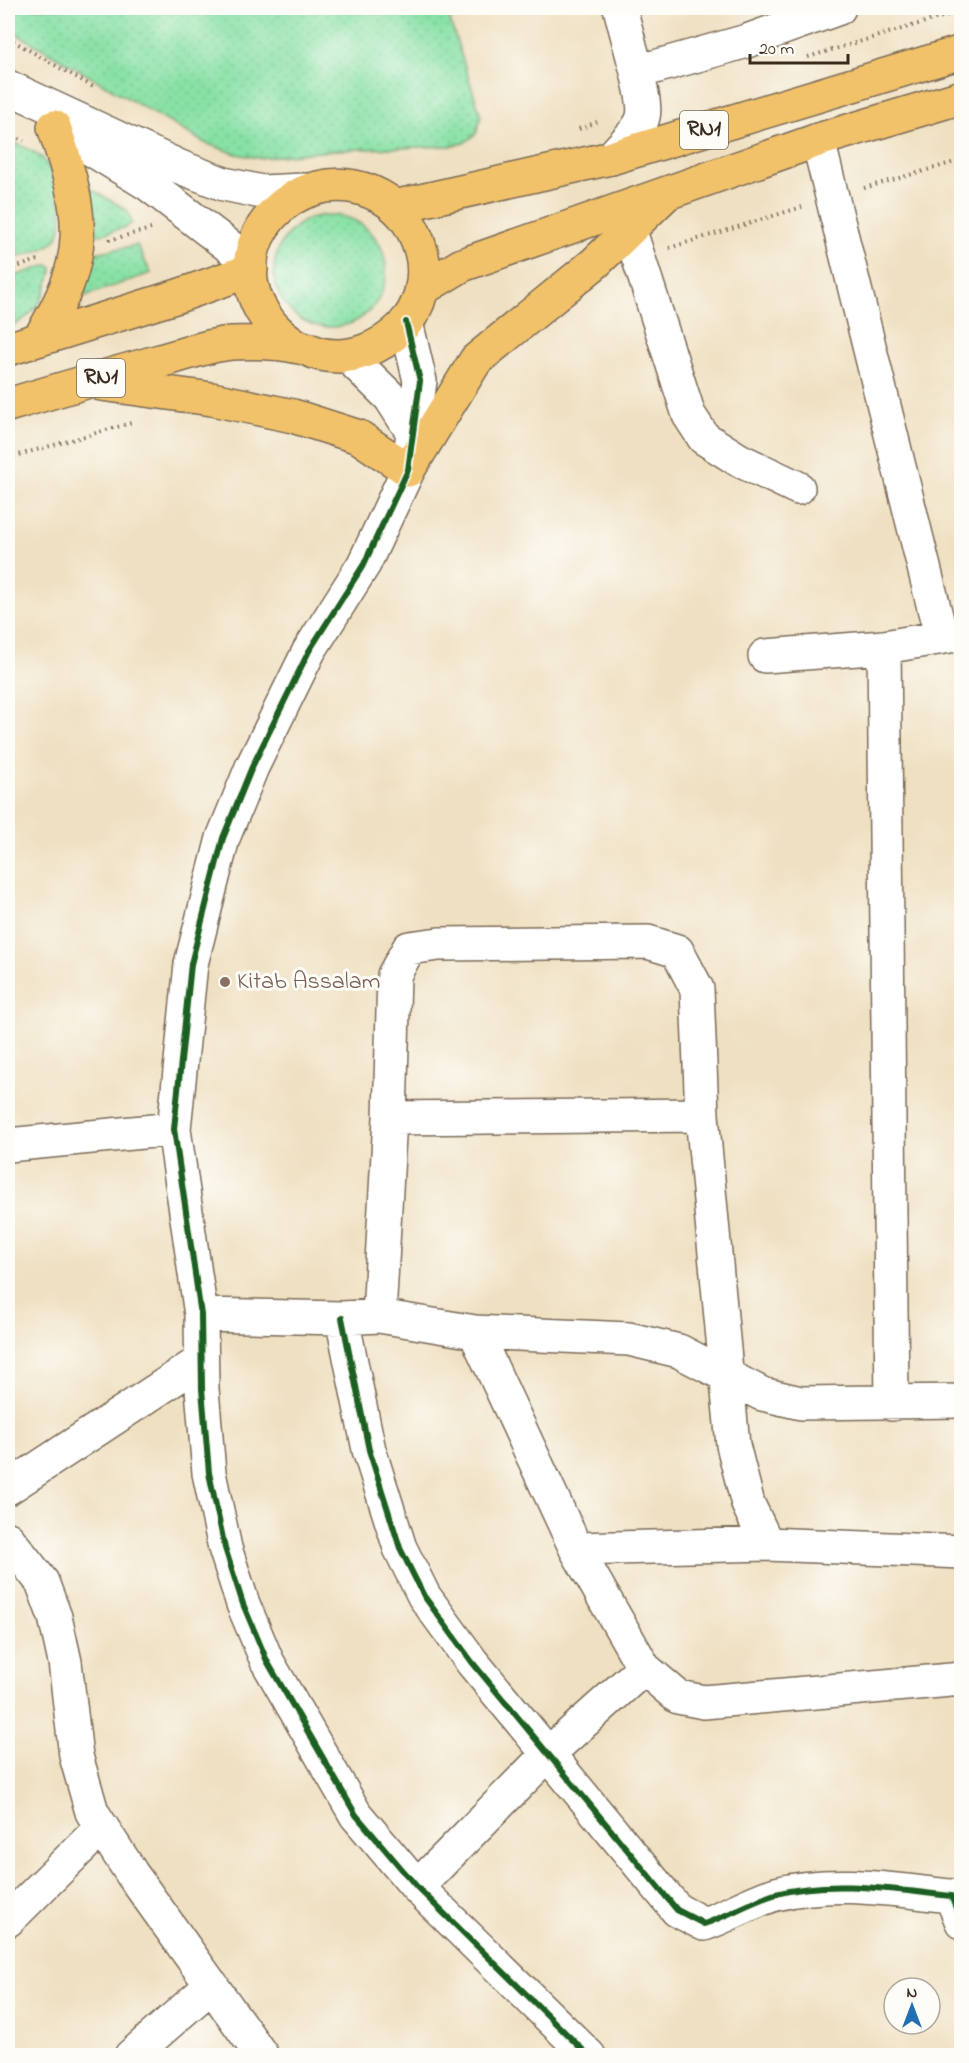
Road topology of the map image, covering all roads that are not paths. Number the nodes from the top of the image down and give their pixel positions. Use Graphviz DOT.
graph roads {
  1 [pos="620,8"];
  2 [pos="829,9"];
  3 [pos="962,52"];
  4 [pos="637,72"];
  5 [pos="12,89"];
  6 [pos="962,97"];
  7 [pos="54,127"];
  8 [pos="818,140"];
  9 [pos="611,158"];
  10 [pos="304,190"];
  11 [pos="666,194"];
  12 [pos="398,206"];
  13 [pos="634,243"];
  14 [pos="251,266"];
  15 [pos="422,289"];
  16 [pos="406,322"];
  17 [pos="39,339"];
  18 [pos="297,346"];
  19 [pos="8,349"];
  20 [pos="348,356"];
  21 [pos="87,382"];
  22 [pos="8,405"];
  23 [pos="412,431"];
  24 [pos="408,470"];
  25 [pos="798,488"];
  26 [pos="951,635"];
  27 [pos="884,647"];
  28 [pos="765,656"];
  29 [pos="702,1115"];
  30 [pos="390,1118"];
  31 [pos="174,1129"];
  32 [pos="8,1145"];
  33 [pos="201,1315"];
  34 [pos="379,1316"];
  35 [pos="342,1318"];
  36 [pos="475,1332"];
  37 [pos="201,1361"];
  38 [pos="726,1378"];
  39 [pos="962,1401"];
  40 [pos="891,1404"];
  41 [pos="8,1488"];
  42 [pos="8,1539"];
  43 [pos="767,1544"];
  44 [pos="576,1549"];
  45 [pos="962,1552"];
  46 [pos="644,1668"];
  47 [pos="962,1679"];
  48 [pos="549,1753"];
  49 [pos="102,1827"];
  50 [pos="417,1887"];
  51 [pos="958,1902"];
  52 [pos="8,1920"];
  53 [pos="212,1985"];
  54 [pos="131,2055"];
  55 [pos="262,2055"];
  56 [pos="589,2055"];
  1 -- 4 [label="street"];
  2 -- 4 [label="street"];
  3 -- 9 [label="highway, RN1"];
  4 -- 9 [label="street"];
  5 -- 7 [label="street"];
  5 -- 10 [label="street"];
  6 -- 8 [label="highway, RN1"];
  7 -- 14 [label="street"];
  7 -- 17 [label="highway"];
  8 -- 11 [label="highway, RN1"];
  8 -- 26 [label="street"];
  9 -- 12 [label="highway, RN1"];
  10 -- 12 [label="highway, RN1"];
  10 -- 14 [label="highway, RN1"];
  11 -- 13 [label="highway"];
  11 -- 15 [label="highway, RN1"];
  12 -- 15 [label="highway, RN1"];
  13 -- 24 [label="highway"];
  13 -- 25 [label="street"];
  14 -- 17 [label="highway, RN1"];
  14 -- 18 [label="highway, RN1"];
  15 -- 16 [label="highway, RN1"];
  16 -- 20 [label="highway, RN1"];
  16 -- 23 [label="street"];
  17 -- 19 [label="highway, RN1"];
  18 -- 20 [label="highway, RN1"];
  18 -- 21 [label="highway, RN1"];
  20 -- 23 [label="street"];
  21 -- 22 [label="highway, RN1"];
  21 -- 24 [label="highway"];
  23 -- 24 [label="street"];
  24 -- 31 [label="street"];
  26 -- 27 [label="street"];
  27 -- 28 [label="street"];
  27 -- 40 [label="street"];
  29 -- 30 [label="street"];
  29 -- 30 [label="street"];
  29 -- 38 [label="street"];
  30 -- 34 [label="street"];
  31 -- 32 [label="street"];
  31 -- 33 [label="street"];
  33 -- 35 [label="street"];
  33 -- 37 [label="street"];
  34 -- 35 [label="street"];
  34 -- 36 [label="street"];
  35 -- 48 [label="street"];
  36 -- 38 [label="street"];
  36 -- 44 [label="street"];
  37 -- 41 [label="street"];
  37 -- 50 [label="street"];
  38 -- 40 [label="street"];
  38 -- 43 [label="street"];
  39 -- 40 [label="street"];
  42 -- 49 [label="street"];
  43 -- 44 [label="street"];
  43 -- 45 [label="street"];
  44 -- 46 [label="street"];
  46 -- 47 [label="street"];
  46 -- 48 [label="street"];
  48 -- 50 [label="street"];
  48 -- 51 [label="street"];
  49 -- 52 [label="street"];
  49 -- 53 [label="street"];
  50 -- 56 [label="street"];
  53 -- 54 [label="street"];
  53 -- 55 [label="street"];
}
